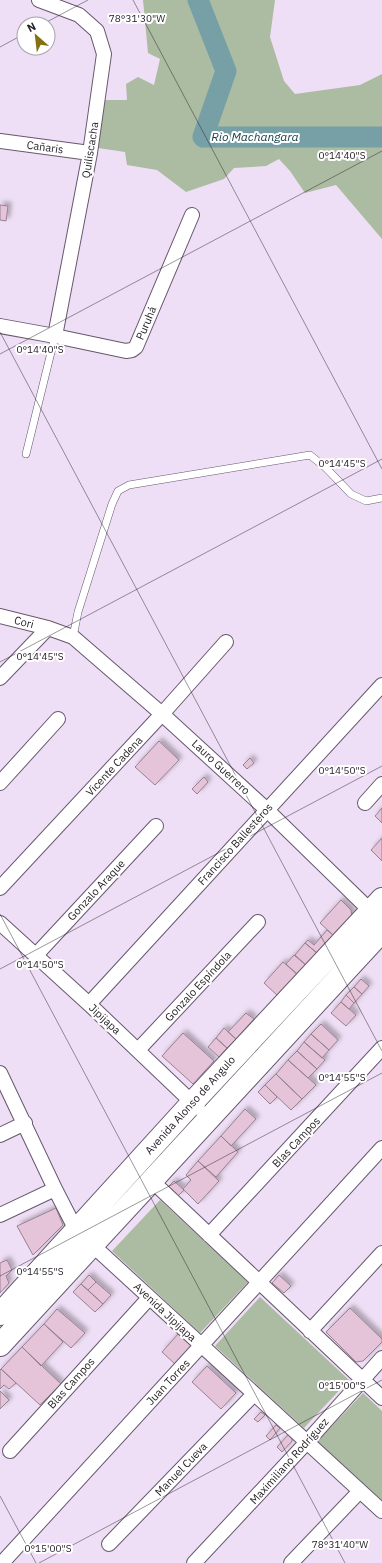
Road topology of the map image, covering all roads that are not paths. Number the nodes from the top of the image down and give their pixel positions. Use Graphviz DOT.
graph roads {
  1 [pos="39,0"];
  2 [pos="0,141"];
  3 [pos="90,153"];
  4 [pos="192,215"];
  5 [pos="0,326"];
  6 [pos="56,336"];
  7 [pos="26,454"];
  8 [pos="382,498"];
  9 [pos="0,616"];
  10 [pos="48,628"];
  11 [pos="73,637"];
  12 [pos="226,642"];
  13 [pos="0,678"];
  14 [pos="382,685"];
  15 [pos="162,714"];
  16 [pos="58,719"];
  17 [pos="0,783"];
  18 [pos="382,784"];
  19 [pos="365,803"];
  20 [pos="267,810"];
  21 [pos="156,826"];
  22 [pos="0,888"];
  23 [pos="378,911"];
  24 [pos="0,922"];
  25 [pos="258,922"];
  26 [pos="382,931"];
  27 [pos="36,955"];
  28 [pos="89,1004"];
  29 [pos="382,1048"];
  30 [pos="138,1050"];
  31 [pos="0,1073"];
  32 [pos="192,1103"];
  33 [pos="208,1118"];
  34 [pos="25,1123"];
  35 [pos="0,1135"];
  36 [pos="382,1148"];
  37 [pos="151,1180"];
  38 [pos="55,1189"];
  39 [pos="0,1215"];
  40 [pos="76,1230"];
  41 [pos="209,1235"];
  42 [pos="92,1246"];
  43 [pos="382,1253"];
  44 [pos="260,1283"];
  45 [pos="149,1298"];
  46 [pos="0,1314"];
  47 [pos="310,1331"];
  48 [pos="0,1345"];
  49 [pos="201,1346"];
  50 [pos="382,1358"];
  51 [pos="362,1379"];
  52 [pos="253,1395"];
  53 [pos="382,1398"];
  54 [pos="306,1443"];
  55 [pos="10,1451"];
  56 [pos="360,1491"];
  57 [pos="382,1511"];
  58 [pos="109,1544"];
  59 [pos="5,1559"];
  60 [pos="194,1563"];
  61 [pos="291,1563"];
  1 -- 3 [label="street, Quiliscacha"];
  2 -- 3 [label="street, Cañaris"];
  3 -- 6 [label="street, Quiliscacha"];
  4 -- 6 [label="street, Puruhá"];
  5 -- 6 [label="street, Puruhá"];
  6 -- 7 [label="lane"];
  8 -- 11 [label="lane"];
  9 -- 10 [label="street, Cori"];
  10 -- 11 [label="street, Lauro Guerrero"];
  10 -- 13 [label="street"];
  11 -- 15 [label="street, Lauro Guerrero"];
  12 -- 15 [label="street, Vicente Cadena"];
  14 -- 20 [label="street, Francisco Ballesteros"];
  15 -- 20 [label="street, Lauro Guerrero"];
  15 -- 22 [label="street, Vicente Cadena"];
  16 -- 17 [label="street"];
  18 -- 19 [label="street"];
  20 -- 23 [label="street, Lauro Guerrero"];
  20 -- 28 [label="street, Francisco Ballesteros"];
  21 -- 27 [label="street, Gonzalo Araque"];
  23 -- 32 [label="main road, Avenida Alonso de Angulo"];
  24 -- 27 [label="street, Jipijapa"];
  25 -- 30 [label="street, Gonzalo Espíndola"];
  26 -- 33 [label="main road, Avenida Alonso de Angulo"];
  27 -- 28 [label="street, Jipijapa"];
  28 -- 30 [label="street, Jipijapa"];
  29 -- 41 [label="street, Blas Campos"];
  30 -- 32 [label="street, Jipijapa"];
  31 -- 34 [label="street, Avenida Jipijapa"];
  32 -- 33 [label="street, Jipijapa"];
  32 -- 40 [label="main road, Avenida Alonso de Angulo"];
  33 -- 37 [label="main road, Avenida Alonso de Angulo"];
  34 -- 35 [label="street"];
  34 -- 38 [label="street, Avenida Jipijapa"];
  36 -- 44 [label="street, Juan Torres"];
  37 -- 41 [label="street"];
  37 -- 42 [label="main road, Avenida Alonso de Angulo"];
  38 -- 39 [label="street"];
  38 -- 40 [label="street, Avenida Jipijapa"];
  40 -- 42 [label="street, Avenida Jipijapa"];
  40 -- 46 [label="main road, Avenida Alonso de Angulo"];
  41 -- 44 [label="street"];
  42 -- 45 [label="street, Avenida Jipijapa"];
  42 -- 48 [label="main road, Avenida Alonso de Angulo"];
  43 -- 47 [label="street"];
  44 -- 47 [label="street"];
  44 -- 49 [label="street, Juan Torres"];
  45 -- 49 [label="street, Avenida Jipijapa"];
  45 -- 55 [label="street, Blas Campos"];
  47 -- 51 [label="street"];
  49 -- 52 [label="street, Avenida Jipijapa"];
  49 -- 59 [label="street, Juan Torres"];
  50 -- 51 [label="street, Maximiliano Rodríguez"];
  51 -- 53 [label="street"];
  51 -- 54 [label="street, Maximiliano Rodríguez"];
  52 -- 54 [label="street, Avenida Jipijapa"];
  52 -- 58 [label="street, Manuel Cueva"];
  54 -- 56 [label="street, Avenida Jipijapa"];
  54 -- 60 [label="street, Maximiliano Rodríguez"];
  56 -- 57 [label="street, Avenida Jipijapa"];
  56 -- 61 [label="street"];
}
